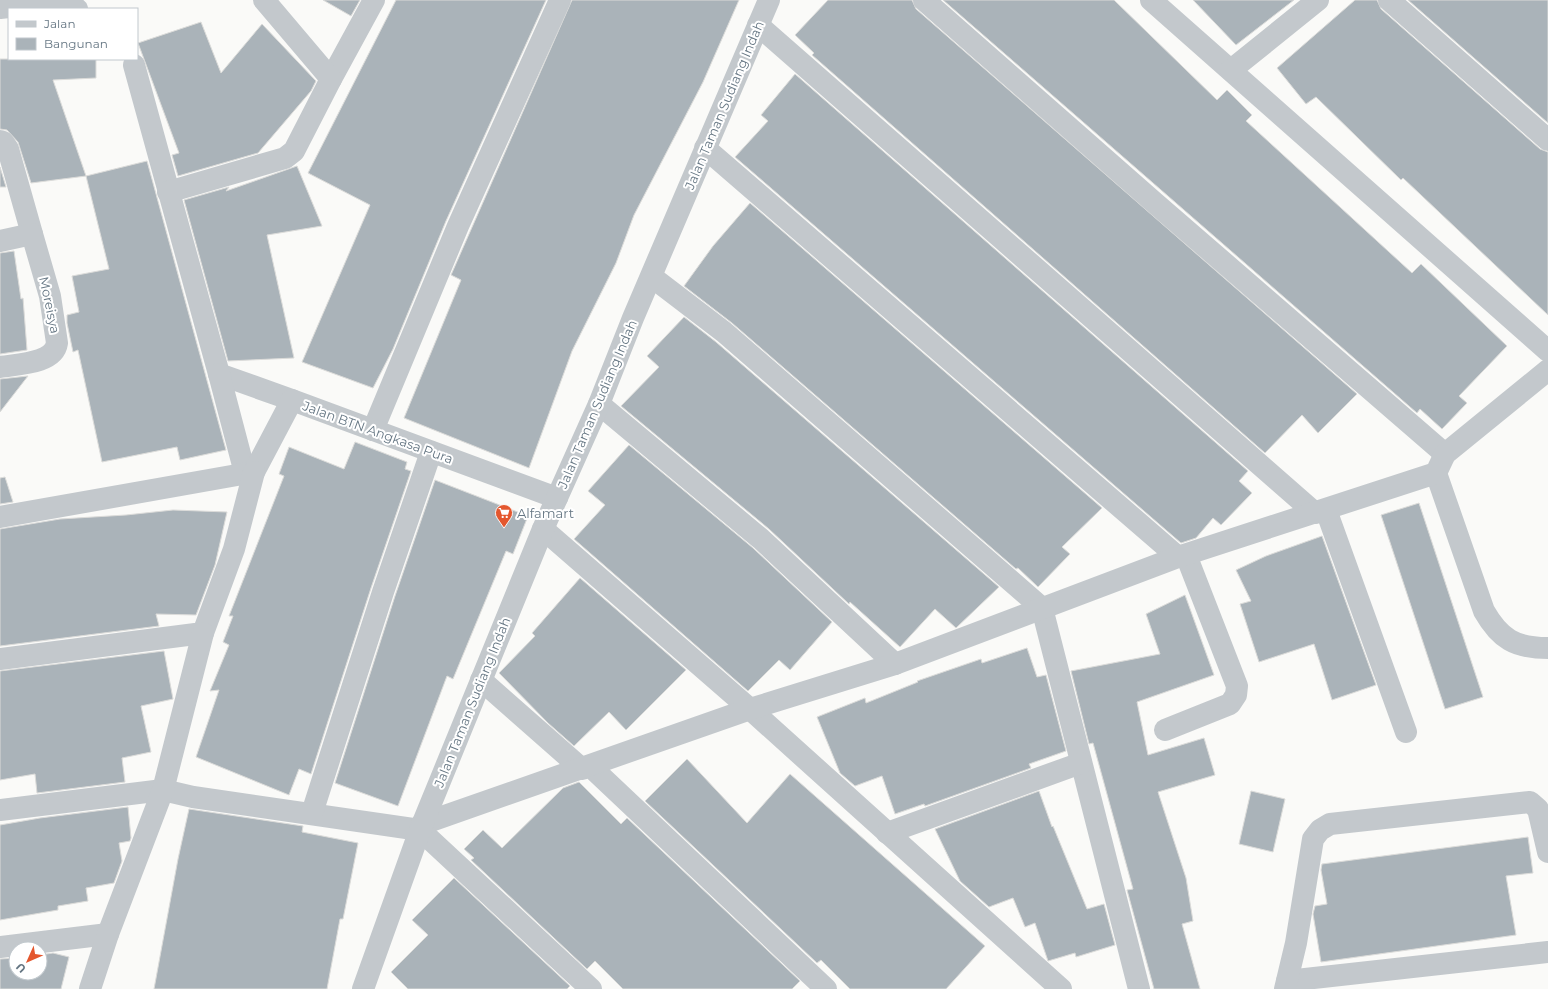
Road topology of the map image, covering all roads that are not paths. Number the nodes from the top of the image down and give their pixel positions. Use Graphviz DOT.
graph roads {
  1 [pos="264,0"];
  2 [pos="374,0"];
  3 [pos="560,0"];
  4 [pos="769,0"];
  5 [pos="924,0"];
  6 [pos="1151,0"];
  7 [pos="1318,0"];
  8 [pos="1389,0"];
  9 [pos="0,8"];
  10 [pos="75,8"];
  11 [pos="758,26"];
  12 [pos="134,65"];
  13 [pos="1231,70"];
  14 [pos="331,79"];
  15 [pos="1548,140"];
  16 [pos="0,141"];
  17 [pos="705,148"];
  18 [pos="168,192"];
  19 [pos="32,234"];
  20 [pos="0,242"];
  21 [pos="652,277"];
  22 [pos="1548,351"];
  23 [pos="0,367"];
  24 [pos="1548,370"];
  25 [pos="219,374"];
  26 [pos="292,400"];
  27 [pos="599,404"];
  28 [pos="373,430"];
  29 [pos="431,452"];
  30 [pos="1446,454"];
  31 [pos="250,472"];
  32 [pos="1436,473"];
  33 [pos="557,498"];
  34 [pos="1320,512"];
  35 [pos="0,517"];
  36 [pos="543,529"];
  37 [pos="1182,556"];
  38 [pos="1042,608"];
  39 [pos="203,633"];
  40 [pos="1548,648"];
  41 [pos="0,659"];
  42 [pos="895,664"];
  43 [pos="482,680"];
  44 [pos="750,709"];
  45 [pos="1164,730"];
  46 [pos="1406,732"];
  47 [pos="1081,763"];
  48 [pos="586,767"];
  49 [pos="163,790"];
  50 [pos="0,810"];
  51 [pos="312,813"];
  52 [pos="421,827"];
  53 [pos="887,833"];
  54 [pos="1548,852"];
  55 [pos="108,934"];
  56 [pos="0,947"];
  57 [pos="1548,952"];
  58 [pos="1286,985"];
  59 [pos="90,989"];
  60 [pos="363,989"];
  61 [pos="591,989"];
  62 [pos="826,989"];
  63 [pos="1061,989"];
  64 [pos="1139,989"];
  1 -- 14 [label="street"];
  2 -- 14 [label="street"];
  3 -- 28 [label="street"];
  4 -- 11 [label="street, Jalan Taman Sudiang Indah"];
  5 -- 30 [label="street"];
  6 -- 13 [label="street"];
  7 -- 13 [label="street"];
  8 -- 15 [label="street"];
  9 -- 10 [label="street"];
  11 -- 17 [label="street, Jalan Taman Sudiang Indah"];
  11 -- 34 [label="street"];
  12 -- 18 [label="street"];
  13 -- 22 [label="street"];
  14 -- 18 [label="street"];
  16 -- 19 [label="street"];
  17 -- 21 [label="street, Jalan Taman Sudiang Indah"];
  17 -- 37 [label="street"];
  18 -- 25 [label="street"];
  19 -- 20 [label="street"];
  19 -- 23 [label="street, Moreisya"];
  21 -- 27 [label="street, Jalan Taman Sudiang Indah"];
  21 -- 38 [label="street"];
  24 -- 30 [label="street"];
  25 -- 26 [label="street"];
  25 -- 31 [label="street"];
  26 -- 28 [label="street, Jalan BTN Angkasa Pura"];
  26 -- 31 [label="street, Jalan BTN Angkasa Pura"];
  27 -- 33 [label="street, Jalan Taman Sudiang Indah"];
  27 -- 42 [label="street"];
  28 -- 29 [label="street, Jalan BTN Angkasa Pura"];
  29 -- 33 [label="street, Jalan BTN Angkasa Pura"];
  29 -- 51 [label="street"];
  30 -- 32 [label="street"];
  31 -- 35 [label="street"];
  31 -- 39 [label="street, Jalan BTN Angkasa Pura"];
  32 -- 34 [label="street"];
  32 -- 40 [label="street"];
  33 -- 36 [label="street, Jalan Taman Sudiang Indah"];
  34 -- 37 [label="street"];
  34 -- 46 [label="street"];
  36 -- 43 [label="street, Jalan Taman Sudiang Indah"];
  36 -- 44 [label="street"];
  37 -- 38 [label="street"];
  37 -- 45 [label="street"];
  38 -- 42 [label="street"];
  38 -- 47 [label="street"];
  39 -- 41 [label="street"];
  39 -- 49 [label="street, Jalan BTN Angkasa Pura"];
  42 -- 44 [label="street"];
  43 -- 48 [label="street"];
  43 -- 52 [label="street, Jalan Taman Sudiang Indah"];
  44 -- 48 [label="street"];
  44 -- 53 [label="street"];
  47 -- 53 [label="street"];
  47 -- 64 [label="street"];
  48 -- 52 [label="street"];
  48 -- 62 [label="street"];
  49 -- 50 [label="street"];
  49 -- 51 [label="street"];
  49 -- 55 [label="street, Jalan BTN Angkasa Pura"];
  51 -- 52 [label="street"];
  52 -- 60 [label="street, Jalan Taman Sudiang Indah"];
  52 -- 61 [label="street"];
  53 -- 63 [label="street"];
  54 -- 58 [label="street"];
  55 -- 56 [label="street"];
  55 -- 59 [label="street, Jalan BTN Angkasa Pura"];
  57 -- 58 [label="street"];
}
